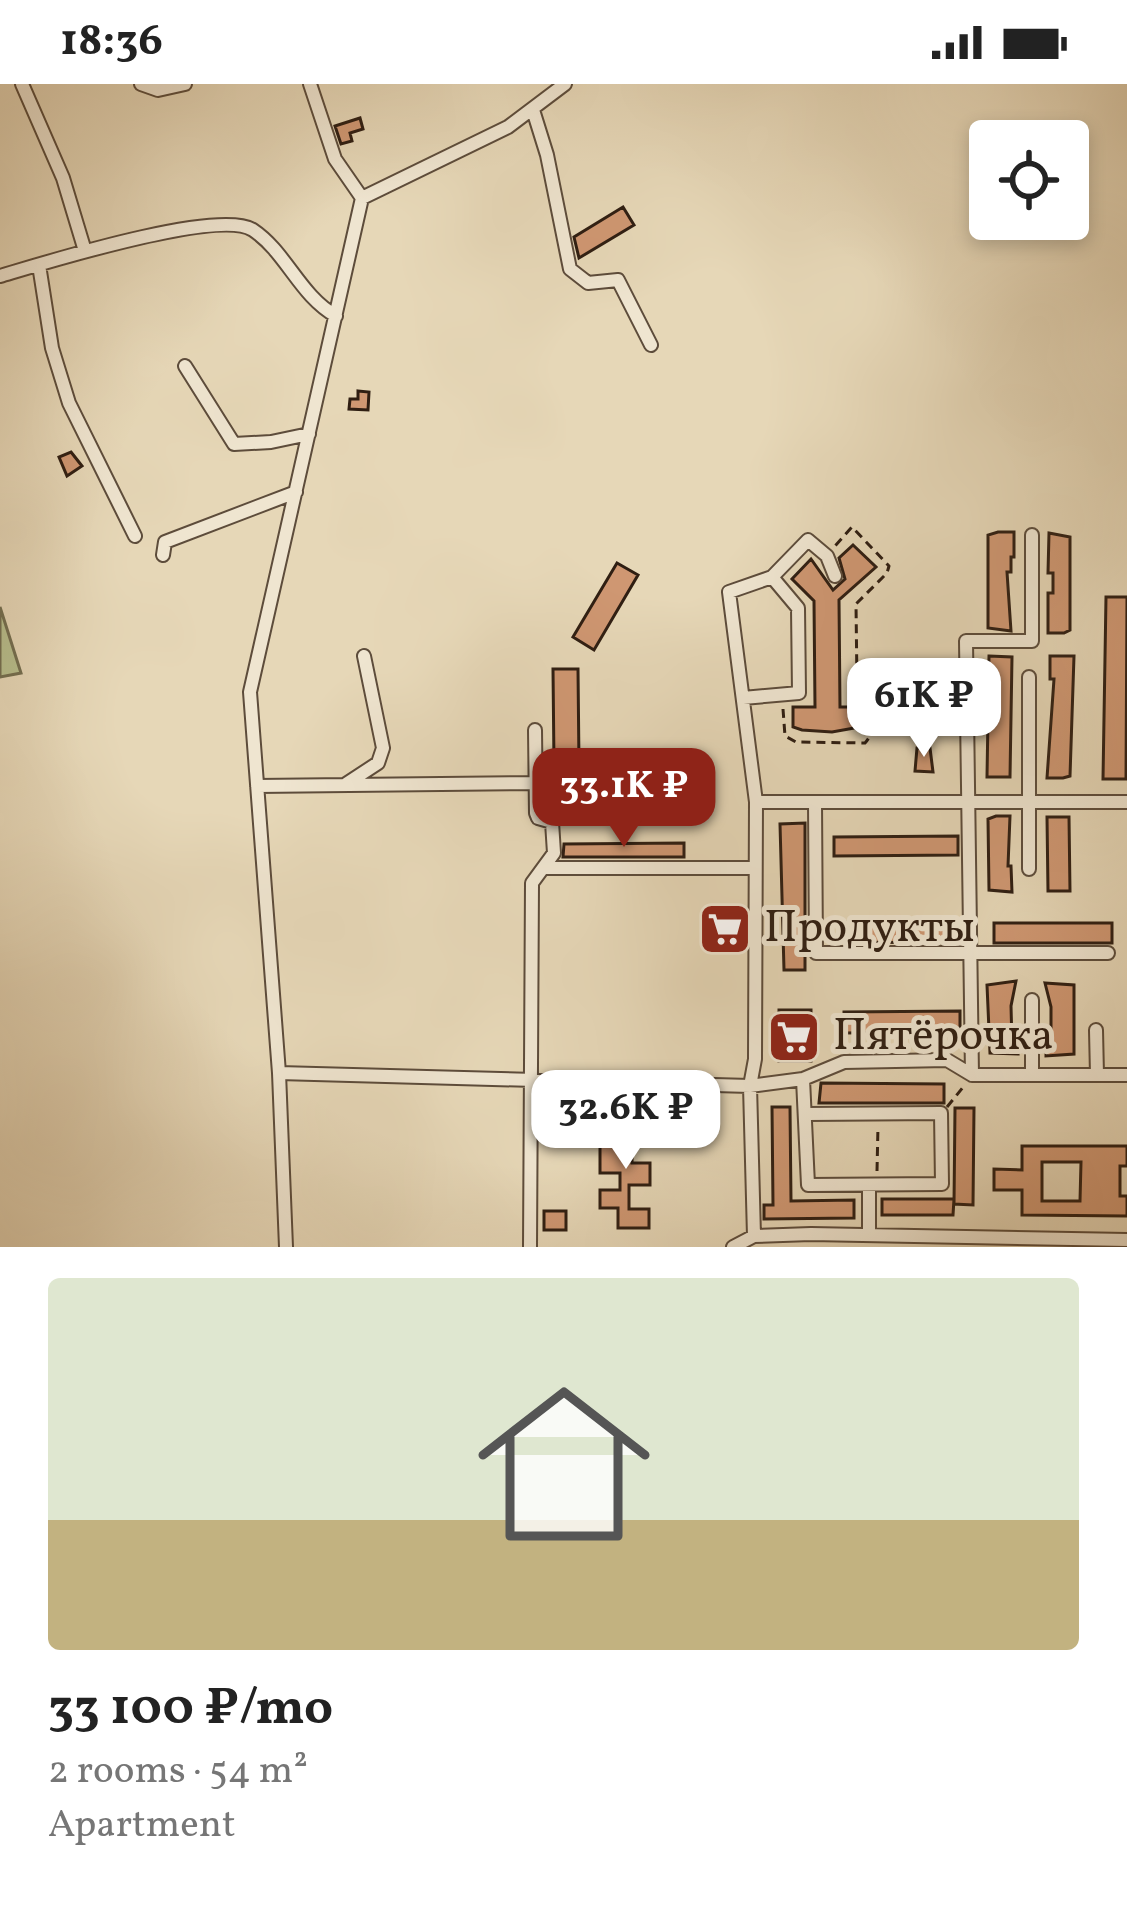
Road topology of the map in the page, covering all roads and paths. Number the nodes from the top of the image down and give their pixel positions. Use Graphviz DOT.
graph roads {
  1 [pos="22,84"];
  2 [pos="141,84"];
  3 [pos="184,84"];
  4 [pos="310,84"];
  5 [pos="566,84"];
  6 [pos="533,110"];
  7 [pos="362,198"];
  8 [pos="86,251"];
  9 [pos="39,265"];
  10 [pos="0,276"];
  11 [pos="336,316"];
  12 [pos="651,345"];
  13 [pos="185,366"];
  14 [pos="309,434"];
  15 [pos="296,492"];
  16 [pos="1032,535"];
  17 [pos="135,536"];
  18 [pos="163,555"];
  19 [pos="826,556"];
  20 [pos="835,576"];
  21 [pos="772,577"];
  22 [pos="364,656"];
  23 [pos="1029,677"];
  24 [pos="782,695"];
  25 [pos="743,698"];
  26 [pos="535,730"];
  27 [pos="536,783"];
  28 [pos="345,784"];
  29 [pos="257,786"];
  30 [pos="756,802"];
  31 [pos="815,802"];
  32 [pos="967,802"];
  33 [pos="1029,802"];
  34 [pos="1127,802"];
  35 [pos="545,868"];
  36 [pos="755,868"];
  37 [pos="1029,869"];
  38 [pos="1108,952"];
  39 [pos="970,953"];
  40 [pos="1032,1000"];
  41 [pos="1096,1030"];
  42 [pos="279,1073"];
  43 [pos="1032,1075"];
  44 [pos="1097,1075"];
  45 [pos="1127,1075"];
  46 [pos="972,1076"];
  47 [pos="528,1079"];
  48 [pos="803,1079"];
  49 [pos="750,1087"];
  50 [pos="941,1113"];
  51 [pos="807,1114"];
  52 [pos="879,1114"];
  53 [pos="873,1185"];
  54 [pos="760,1239"];
  55 [pos="876,1239"];
  56 [pos="811,1240"];
  57 [pos="1013,1242"];
  58 [pos="1124,1242"];
  59 [pos="1089,1243"];
  60 [pos="286,1247"];
  61 [pos="530,1247"];
  62 [pos="733,1247"];
  1 -- 8 [label="street"];
  2 -- 3 [label="street"];
  4 -- 7 [label="street"];
  5 -- 6 [label="street"];
  6 -- 7 [label="street"];
  6 -- 12 [label="street"];
  7 -- 11 [label="street"];
  8 -- 9 [label="street"];
  8 -- 11 [label="street"];
  9 -- 10 [label="street"];
  9 -- 17 [label="street"];
  11 -- 14 [label="street"];
  13 -- 14 [label="street"];
  14 -- 15 [label="street"];
  15 -- 18 [label="street"];
  15 -- 29 [label="street"];
  16 -- 32 [label="street"];
  19 -- 20 [label="street"];
  19 -- 21 [label="street"];
  19 -- 24 [label="path"];
  21 -- 24 [label="street"];
  21 -- 25 [label="street"];
  22 -- 28 [label="street"];
  23 -- 33 [label="street"];
  24 -- 25 [label="street"];
  25 -- 30 [label="street"];
  26 -- 27 [label="street"];
  27 -- 28 [label="street"];
  27 -- 35 [label="street"];
  28 -- 29 [label="street"];
  29 -- 42 [label="street"];
  30 -- 31 [label="street"];
  30 -- 36 [label="street"];
  31 -- 32 [label="street"];
  31 -- 39 [label="street"];
  32 -- 33 [label="street"];
  32 -- 39 [label="street"];
  33 -- 34 [label="street"];
  33 -- 37 [label="street"];
  35 -- 36 [label="street"];
  35 -- 47 [label="street"];
  36 -- 49 [label="street"];
  38 -- 39 [label="street"];
  39 -- 46 [label="street"];
  40 -- 43 [label="street"];
  41 -- 44 [label="street"];
  42 -- 47 [label="street"];
  42 -- 60 [label="street"];
  43 -- 44 [label="street"];
  43 -- 46 [label="street"];
  44 -- 45 [label="street"];
  46 -- 48 [label="street"];
  46 -- 50 [label="path"];
  47 -- 49 [label="street"];
  47 -- 61 [label="street"];
  48 -- 49 [label="street"];
  48 -- 51 [label="street"];
  49 -- 54 [label="street"];
  50 -- 52 [label="street"];
  50 -- 53 [label="street"];
  51 -- 52 [label="street"];
  51 -- 53 [label="street"];
  52 -- 53 [label="path"];
  53 -- 55 [label="street"];
  54 -- 56 [label="street"];
  54 -- 62 [label="street"];
  55 -- 56 [label="street"];
  55 -- 57 [label="street"];
  57 -- 59 [label="street"];
  58 -- 59 [label="street"];
}
